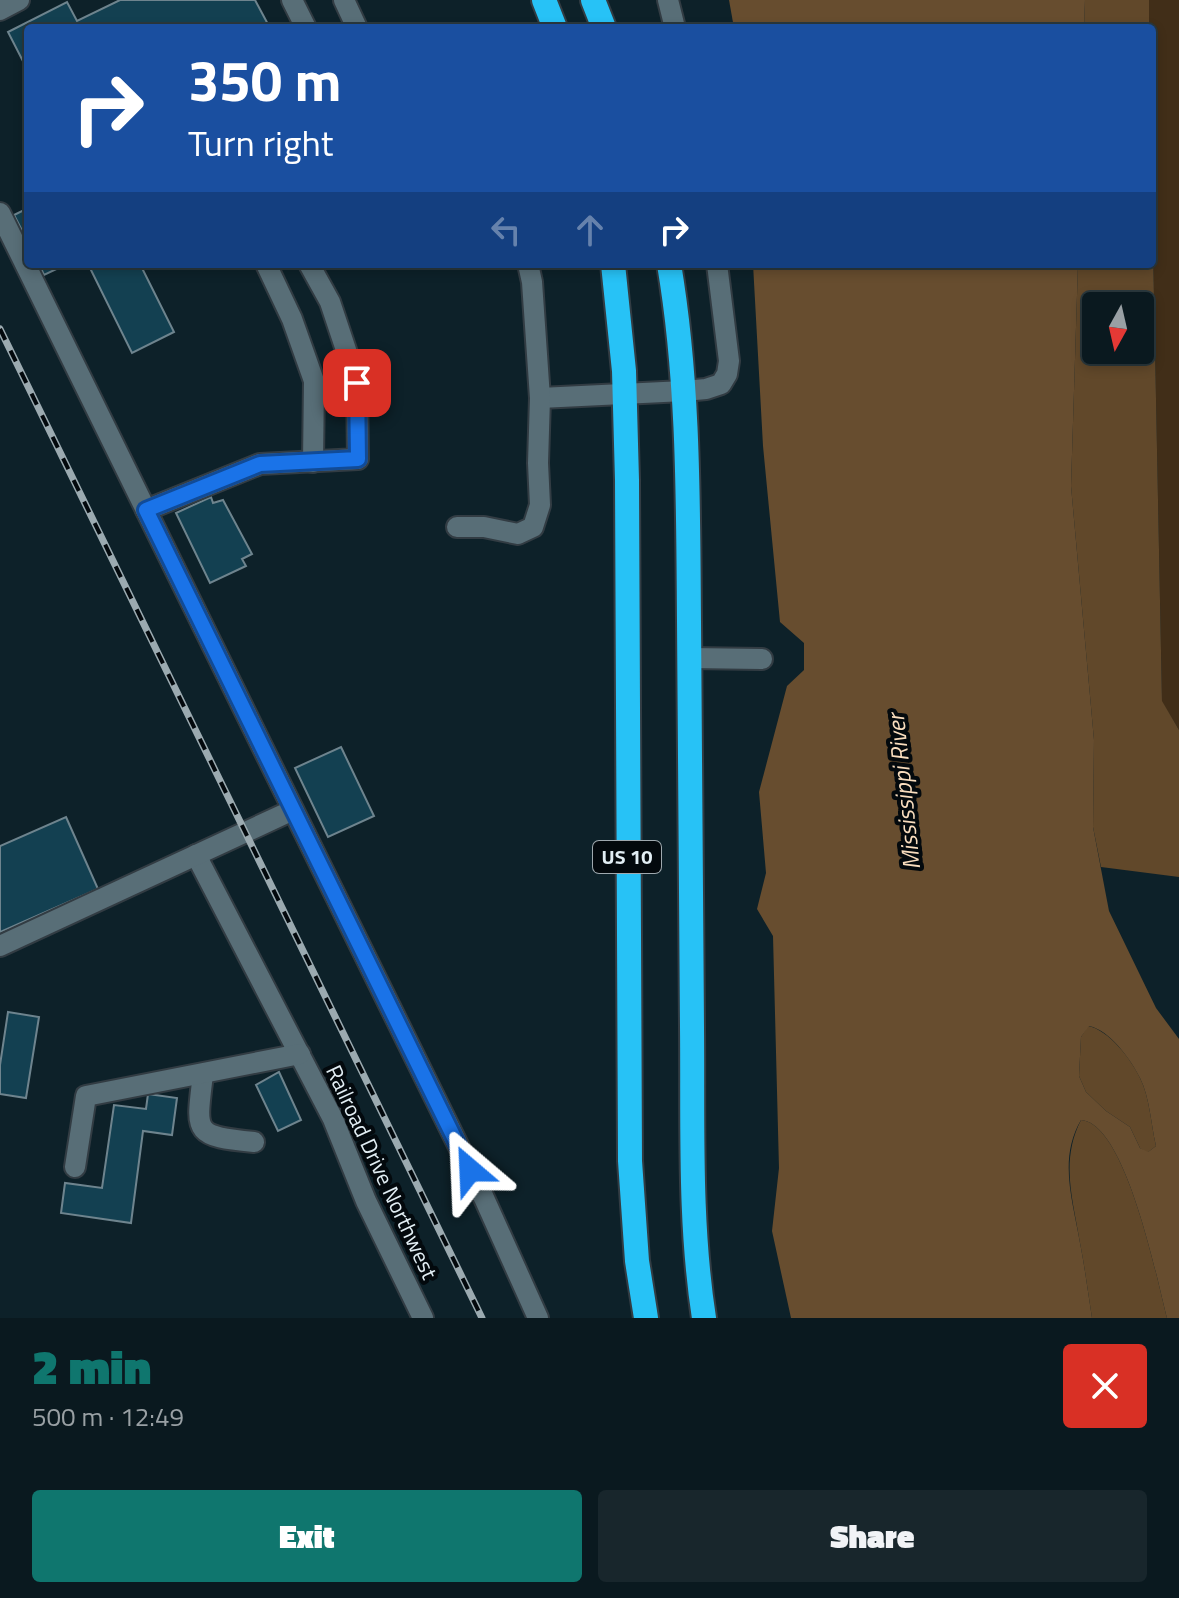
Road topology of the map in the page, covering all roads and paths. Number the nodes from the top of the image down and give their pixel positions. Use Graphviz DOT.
graph roads {
  1 [pos="19,0"];
  2 [pos="292,0"];
  3 [pos="344,0"];
  4 [pos="544,0"];
  5 [pos="593,0"];
  6 [pos="668,0"];
  7 [pos="0,10"];
  8 [pos="304,24"];
  9 [pos="355,24"];
  10 [pos="553,24"];
  11 [pos="602,24"];
  12 [pos="674,24"];
  13 [pos="0,213"];
  14 [pos="24,262"];
  15 [pos="27,268"];
  16 [pos="268,268"];
  17 [pos="311,268"];
  18 [pos="529,268"];
  19 [pos="613,268"];
  20 [pos="669,268"];
  21 [pos="717,268"];
  22 [pos="684,391"];
  23 [pos="625,395"];
  24 [pos="540,398"];
  25 [pos="313,462"];
  26 [pos="146,510"];
  27 [pos="457,527"];
  28 [pos="690,658"];
  29 [pos="762,659"];
  30 [pos="293,810"];
  31 [pos="196,855"];
  32 [pos="0,946"];
  33 [pos="298,1049"];
  34 [pos="203,1074"];
  35 [pos="254,1142"];
  36 [pos="75,1167"];
  37 [pos="423,1318"];
  38 [pos="538,1318"];
  39 [pos="646,1318"];
  40 [pos="704,1318"];
  1 -- 7 [label="street"];
  2 -- 8 [label="street"];
  3 -- 9 [label="street"];
  4 -- 10 [label="highway"];
  5 -- 11 [label="highway"];
  6 -- 12 [label="street"];
  13 -- 14 [label="street"];
  15 -- 26 [label="street"];
  16 -- 25 [label="street"];
  17 -- 25 [label="street"];
  18 -- 24 [label="street"];
  19 -- 23 [label="highway, US 10"];
  20 -- 22 [label="highway, US 10"];
  21 -- 22 [label="street"];
  22 -- 23 [label="street"];
  22 -- 28 [label="highway, US 10"];
  23 -- 24 [label="street"];
  23 -- 39 [label="highway, US 10"];
  24 -- 27 [label="street"];
  25 -- 26 [label="street"];
  26 -- 30 [label="street"];
  28 -- 29 [label="street"];
  28 -- 40 [label="highway, US 10"];
  30 -- 31 [label="street"];
  30 -- 38 [label="street"];
  31 -- 32 [label="street"];
  31 -- 33 [label="street, Railroad Drive Northwest"];
  33 -- 34 [label="street"];
  33 -- 37 [label="street, Railroad Drive Northwest"];
  34 -- 35 [label="street"];
  34 -- 36 [label="street"];
}
